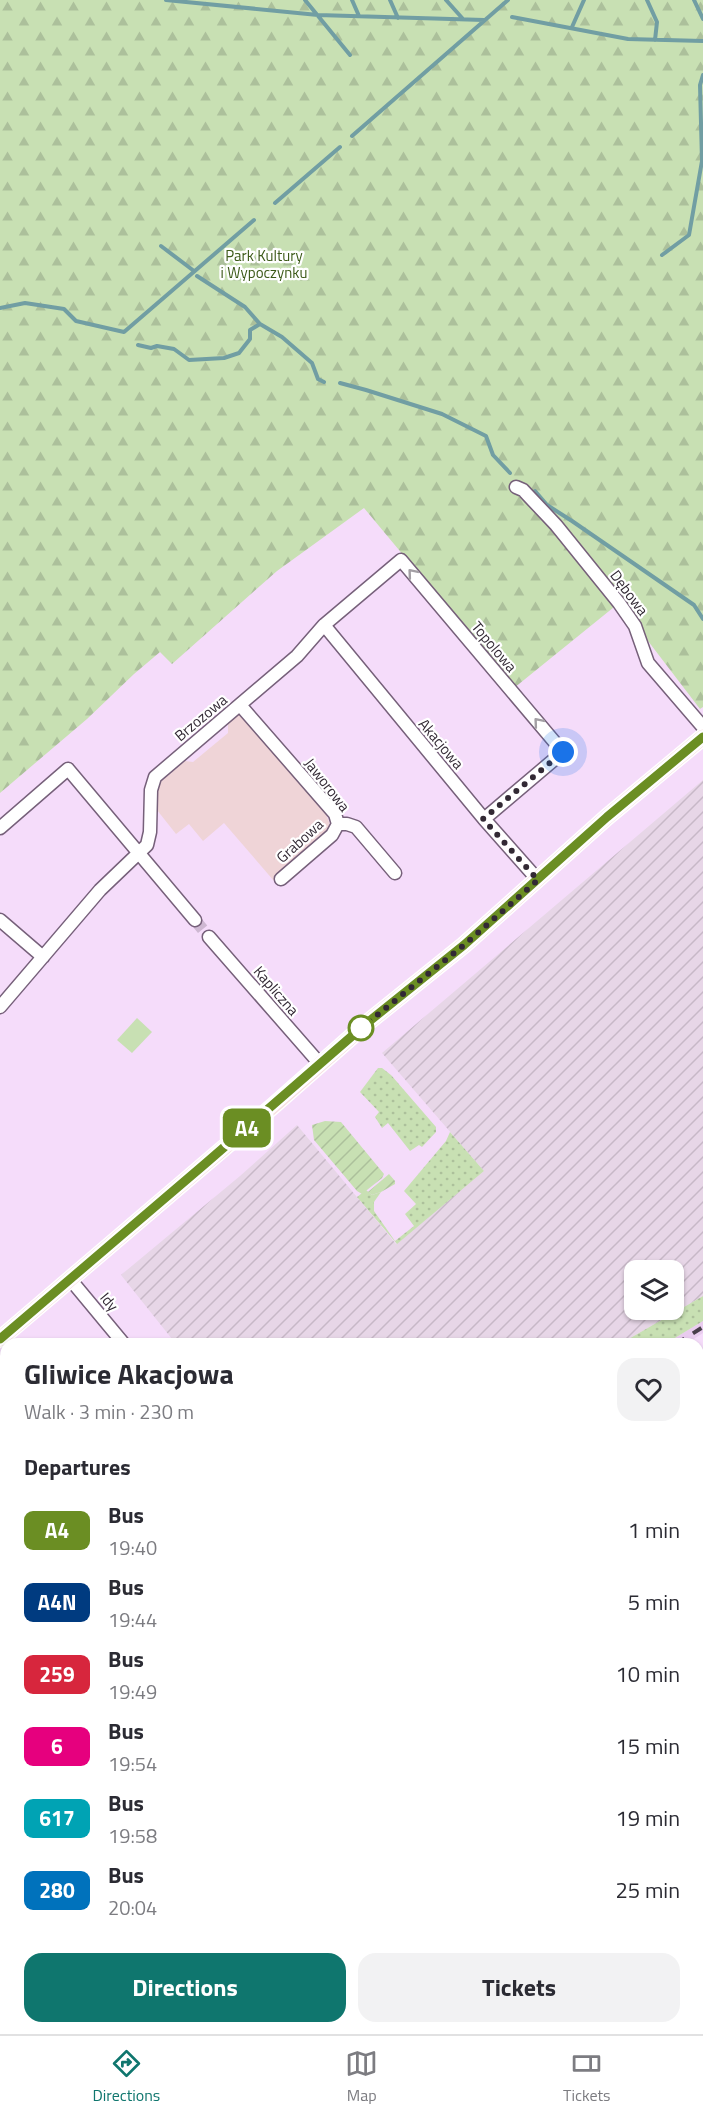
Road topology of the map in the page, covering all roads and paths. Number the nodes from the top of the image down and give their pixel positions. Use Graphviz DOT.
graph roads {
  1 [pos="516,487"];
  2 [pos="324,626"];
  3 [pos="240,705"];
  4 [pos="703,727"];
  5 [pos="703,737"];
  6 [pos="483,819"];
  7 [pos="338,824"];
  8 [pos="0,828"];
  9 [pos="140,853"];
  10 [pos="395,873"];
  11 [pos="281,879"];
  12 [pos="538,880"];
  13 [pos="0,920"];
  14 [pos="195,920"];
  15 [pos="209,937"];
  16 [pos="43,957"];
  17 [pos="0,1007"];
  18 [pos="320,1064"];
  19 [pos="70,1279"];
  20 [pos="1,1338"];
  21 [pos="119,1338"];
  1 -- 4 [label="street, Dębowa"];
  2 -- 3 [label="street, Brzozowa"];
  2 -- 6 [label="street, Akacjowa"];
  6 -- 2 [label="street, Topolowa, one-way"];
  3 -- 7 [label="street, Jaworowa"];
  3 -- 9 [label="street, Brzozowa"];
  5 -- 12 [label="main road"];
  6 -- 12 [label="street, Akacjowa"];
  7 -- 10 [label="street, Jaworowa"];
  7 -- 11 [label="street, Grabowa"];
  8 -- 9 [label="street"];
  9 -- 14 [label="street"];
  9 -- 16 [label="street, Brzozowa"];
  12 -- 18 [label="main road"];
  13 -- 16 [label="street"];
  15 -- 18 [label="street, Kapliczna"];
  16 -- 17 [label="street, Brzozowa"];
  18 -- 19 [label="main road"];
  19 -- 20 [label="main road"];
  19 -- 21 [label="street, Idy"];
}
